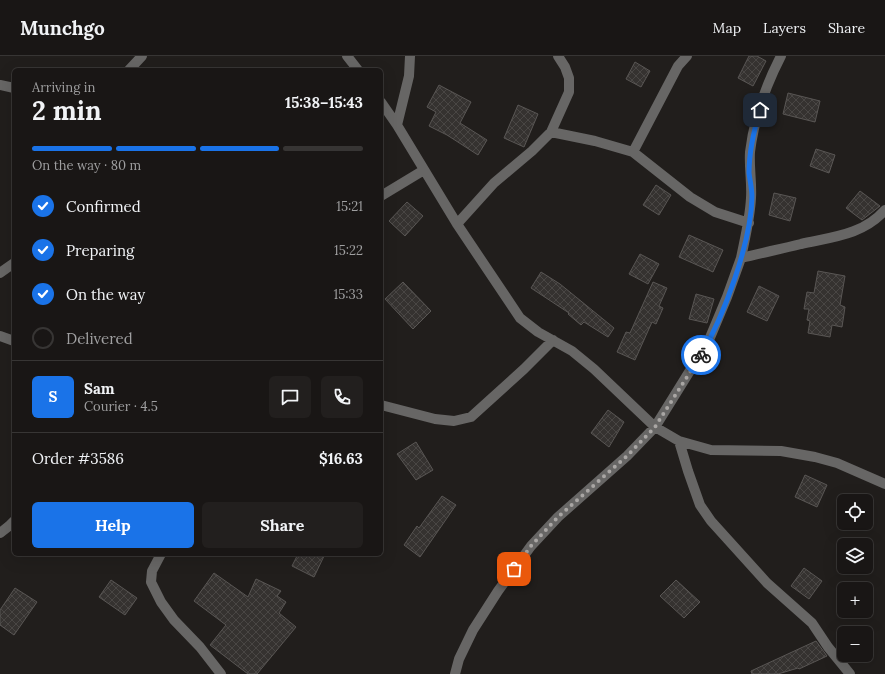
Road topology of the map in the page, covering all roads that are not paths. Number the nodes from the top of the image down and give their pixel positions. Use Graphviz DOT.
graph roads {
  1 [pos="142,56"];
  2 [pos="347,56"];
  3 [pos="410,56"];
  4 [pos="558,56"];
  5 [pos="687,56"];
  6 [pos="781,56"];
  7 [pos="131,68"];
  8 [pos="356,68"];
  9 [pos="0,85"];
  10 [pos="12,88"];
  11 [pos="383,105"];
  12 [pos="398,125"];
  13 [pos="551,132"];
  14 [pos="633,152"];
  15 [pos="424,170"];
  16 [pos="383,195"];
  17 [pos="885,210"];
  18 [pos="749,223"];
  19 [pos="457,224"];
  20 [pos="741,258"];
  21 [pos="12,264"];
  22 [pos="0,273"];
  23 [pos="0,336"];
  24 [pos="12,340"];
  25 [pos="553,340"];
  26 [pos="383,406"];
  27 [pos="655,427"];
  28 [pos="680,441"];
  29 [pos="885,484"];
  30 [pos="12,523"];
  31 [pos="0,533"];
  32 [pos="160,556"];
  33 [pos="221,674"];
  34 [pos="455,674"];
  35 [pos="850,674"];
  1 -- 7 [label="street"];
  2 -- 8 [label="street"];
  3 -- 12 [label="street"];
  4 -- 13 [label="street"];
  5 -- 14 [label="street"];
  6 -- 18 [label="street"];
  9 -- 10 [label="street"];
  11 -- 12 [label="street"];
  12 -- 15 [label="street"];
  13 -- 14 [label="street"];
  13 -- 19 [label="street"];
  14 -- 18 [label="street"];
  15 -- 16 [label="street"];
  15 -- 19 [label="street"];
  17 -- 20 [label="street"];
  18 -- 20 [label="street"];
  19 -- 25 [label="street"];
  20 -- 27 [label="street"];
  21 -- 22 [label="street"];
  23 -- 24 [label="street"];
  25 -- 26 [label="street"];
  25 -- 27 [label="street"];
  27 -- 28 [label="street"];
  27 -- 34 [label="street"];
  28 -- 29 [label="street"];
  28 -- 35 [label="street"];
  30 -- 31 [label="street"];
  32 -- 33 [label="street"];
}
